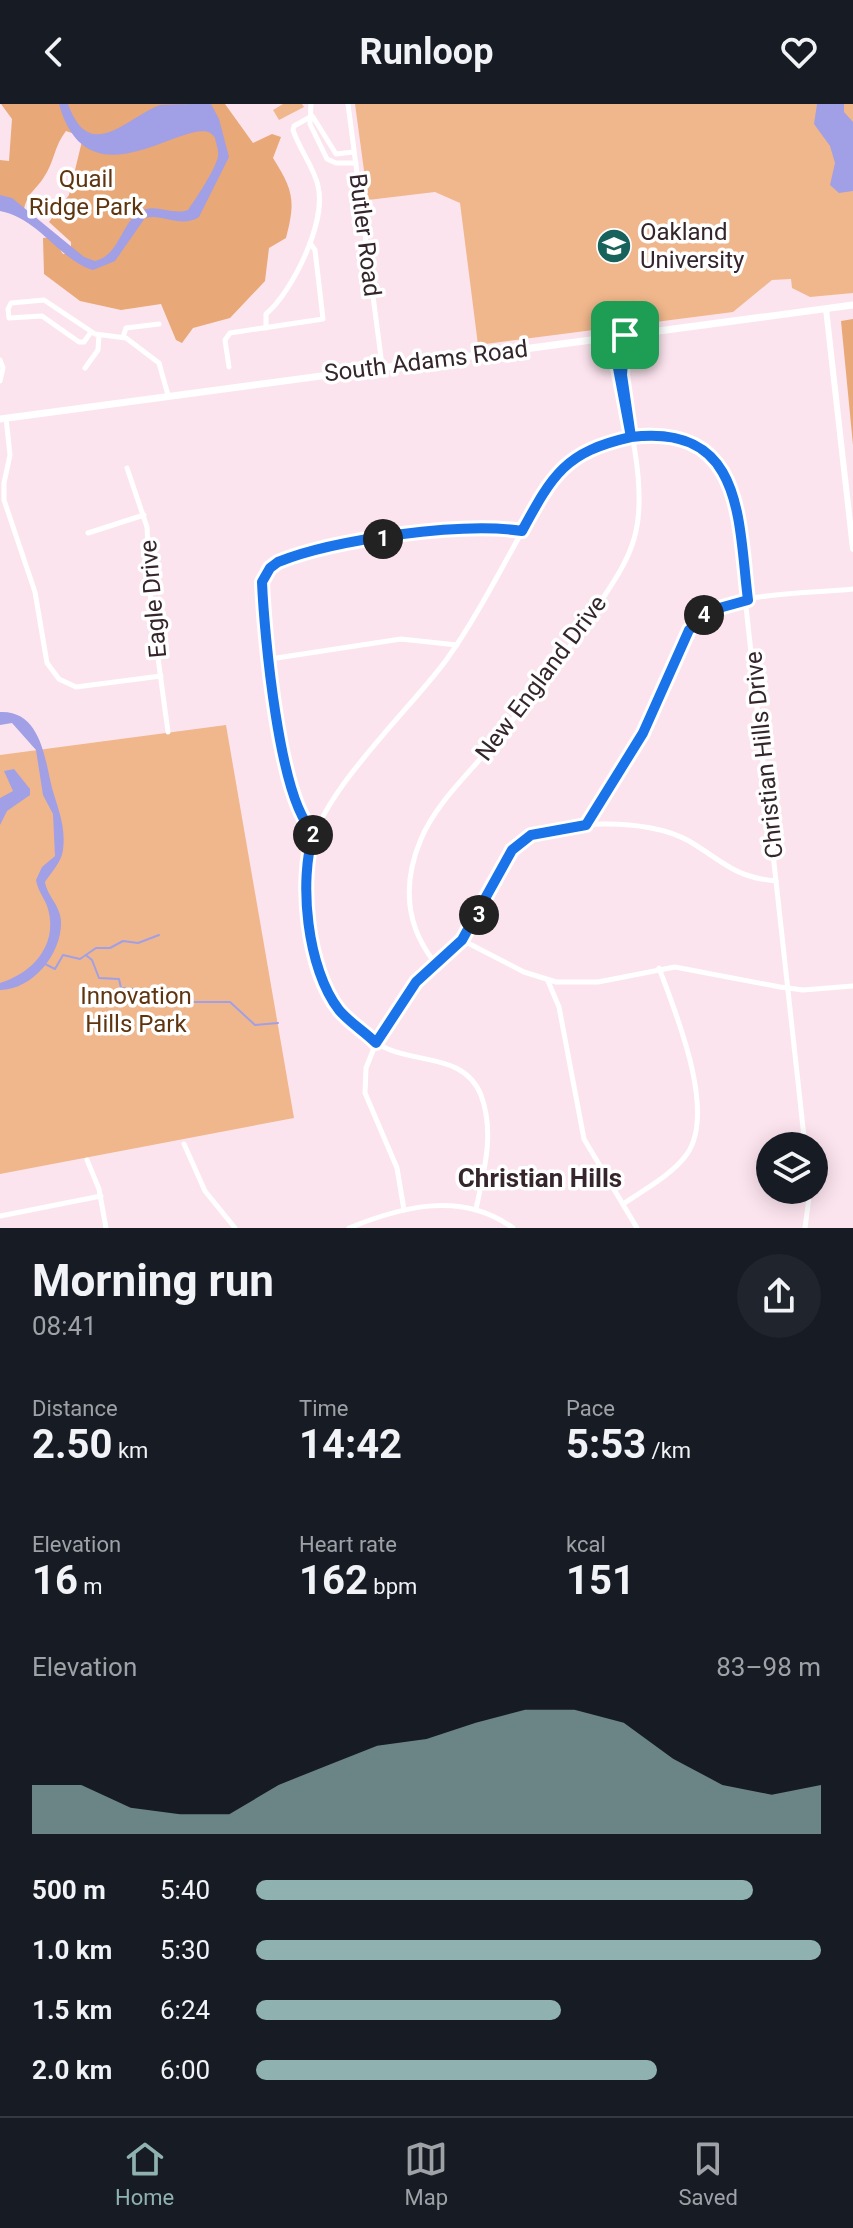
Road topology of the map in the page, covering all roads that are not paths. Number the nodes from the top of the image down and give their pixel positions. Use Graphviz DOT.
graph roads {
  1 [pos="311,104"];
  2 [pos="348,104"];
  3 [pos="312,116"];
  4 [pos="354,152"];
  5 [pos="356,163"];
  6 [pos="310,242"];
  7 [pos="853,305"];
  8 [pos="826,309"];
  9 [pos="159,324"];
  10 [pos="266,328"];
  11 [pos="91,332"];
  12 [pos="99,335"];
  13 [pos="625,335"];
  14 [pos="612,336"];
  15 [pos="123,337"];
  16 [pos="0,360"];
  17 [pos="382,365"];
  18 [pos="229,367"];
  19 [pos="85,368"];
  20 [pos="622,375"];
  21 [pos="0,381"];
  22 [pos="168,395"];
  23 [pos="2,417"];
  24 [pos="631,437"];
  25 [pos="127,468"];
  26 [pos="2,490"];
  27 [pos="144,515"];
  28 [pos="522,531"];
  29 [pos="88,533"];
  30 [pos="853,549"];
  31 [pos="853,589"];
  32 [pos="748,600"];
  33 [pos="457,645"];
  34 [pos="270,659"];
  35 [pos="161,676"];
  36 [pos="168,732"];
  37 [pos="586,825"];
  38 [pos="314,832"];
  39 [pos="776,881"];
  40 [pos="462,940"];
  41 [pos="435,963"];
  42 [pos="659,968"];
  43 [pos="548,981"];
  44 [pos="853,986"];
  45 [pos="789,988"];
  46 [pos="376,1043"];
  47 [pos="804,1132"];
  48 [pos="184,1144"];
  49 [pos="87,1160"];
  50 [pos="101,1196"];
  51 [pos="623,1204"];
  52 [pos="808,1204"];
  53 [pos="476,1209"];
  54 [pos="404,1210"];
  55 [pos="0,1216"];
  56 [pos="106,1228"];
  57 [pos="235,1228"];
  58 [pos="349,1228"];
  59 [pos="513,1228"];
  60 [pos="637,1228"];
  61 [pos="805,1228"];
  1 -- 3 [label="street"];
  2 -- 4 [label="street, Butler Road"];
  3 -- 4 [label="street"];
  3 -- 5 [label="street"];
  3 -- 6 [label="street"];
  4 -- 5 [label="street, Butler Road"];
  5 -- 17 [label="street, Butler Road"];
  6 -- 10 [label="street"];
  6 -- 10 [label="street"];
  7 -- 8 [label="main road, South Adams Road"];
  8 -- 13 [label="main road, South Adams Road"];
  8 -- 30 [label="street"];
  9 -- 15 [label="street"];
  10 -- 18 [label="street"];
  11 -- 11 [label="street"];
  11 -- 12 [label="street"];
  12 -- 15 [label="street"];
  12 -- 19 [label="street"];
  13 -- 14 [label="main road, South Adams Road"];
  13 -- 20 [label="street, New England Drive"];
  14 -- 17 [label="main road, South Adams Road"];
  14 -- 20 [label="street, New England Drive"];
  15 -- 22 [label="street"];
  16 -- 21 [label="street"];
  17 -- 22 [label="main road, South Adams Road"];
  20 -- 24 [label="street, New England Drive"];
  22 -- 23 [label="main road, South Adams Road"];
  23 -- 26 [label="street"];
  24 -- 28 [label="street, Christian Hills Drive"];
  24 -- 32 [label="street, Christian Hills Drive"];
  24 -- 41 [label="street, New England Drive"];
  25 -- 27 [label="street, Eagle Drive"];
  26 -- 35 [label="street"];
  27 -- 29 [label="street"];
  27 -- 35 [label="street, Eagle Drive"];
  28 -- 33 [label="street, Christian Hills Drive"];
  28 -- 34 [label="street"];
  31 -- 32 [label="street"];
  32 -- 37 [label="street"];
  32 -- 39 [label="street, Christian Hills Drive"];
  33 -- 34 [label="street"];
  33 -- 38 [label="street, Christian Hills Drive"];
  34 -- 38 [label="street"];
  35 -- 36 [label="street, Eagle Drive"];
  37 -- 39 [label="street"];
  37 -- 40 [label="street"];
  38 -- 46 [label="street"];
  39 -- 45 [label="street, Christian Hills Drive"];
  40 -- 41 [label="street"];
  40 -- 43 [label="street"];
  41 -- 46 [label="street"];
  42 -- 43 [label="street"];
  42 -- 45 [label="street"];
  42 -- 51 [label="street"];
  43 -- 51 [label="street"];
  44 -- 45 [label="street"];
  45 -- 47 [label="street, Christian Hills Drive"];
  46 -- 53 [label="street"];
  46 -- 54 [label="street"];
  48 -- 57 [label="street"];
  49 -- 50 [label="street"];
  50 -- 55 [label="street"];
  50 -- 56 [label="street"];
  51 -- 60 [label="street"];
  52 -- 61 [label="street"];
  53 -- 54 [label="street"];
  53 -- 59 [label="street"];
  54 -- 58 [label="street"];
}
